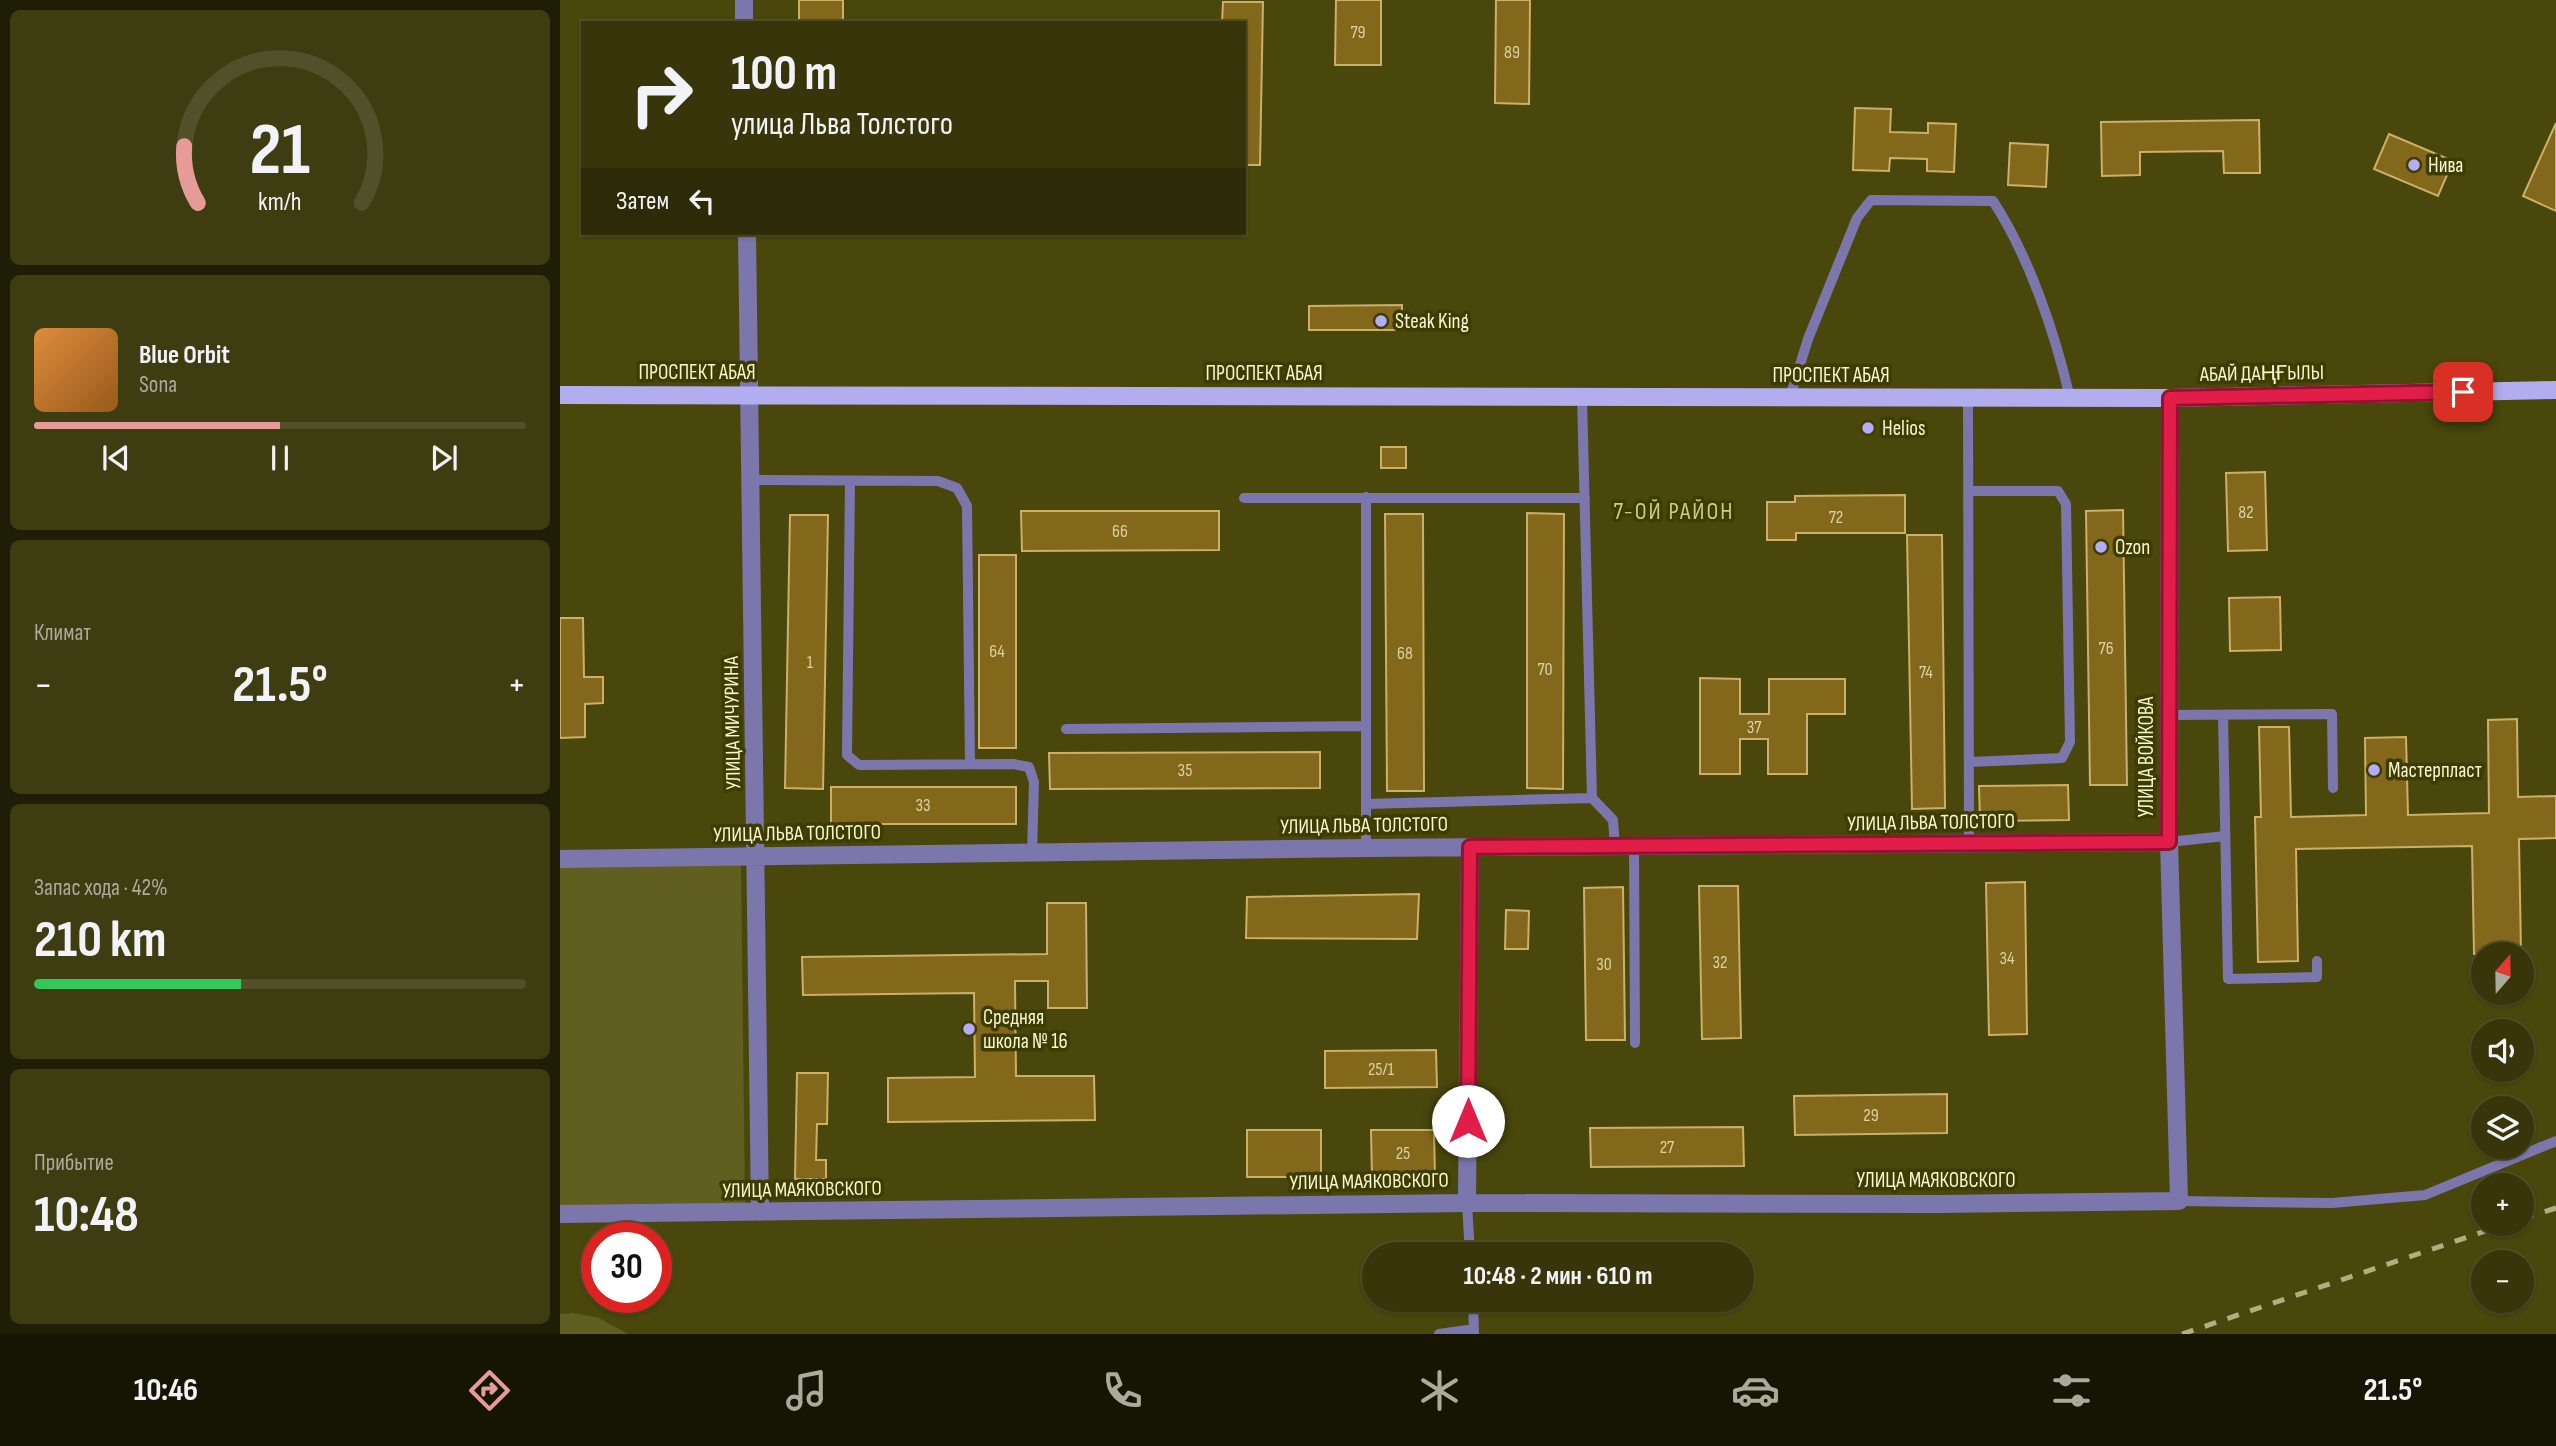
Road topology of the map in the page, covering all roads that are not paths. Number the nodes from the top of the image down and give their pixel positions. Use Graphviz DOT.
graph roads {
  1 [pos="744,0"];
  2 [pos="744,21"];
  3 [pos="747,235"];
  4 [pos="2556,390"];
  5 [pos="560,395"];
  6 [pos="750,395"];
  7 [pos="1583,397"];
  8 [pos="1790,397"];
  9 [pos="1968,398"];
  10 [pos="2070,398"];
  11 [pos="2170,398"];
  12 [pos="751,480"];
  13 [pos="850,481"];
  14 [pos="1968,491"];
  15 [pos="1366,497"];
  16 [pos="1244,498"];
  17 [pos="1585,498"];
  18 [pos="2169,715"];
  19 [pos="2223,715"];
  20 [pos="1366,726"];
  21 [pos="1066,729"];
  22 [pos="1970,762"];
  23 [pos="970,764"];
  24 [pos="2333,788"];
  25 [pos="1592,798"];
  26 [pos="1366,804"];
  27 [pos="2225,836"];
  28 [pos="2169,842"];
  29 [pos="1969,844"];
  30 [pos="1470,847"];
  31 [pos="1615,847"];
  32 [pos="1634,847"];
  33 [pos="1366,848"];
  34 [pos="1032,853"];
  35 [pos="756,857"];
  36 [pos="560,859"];
  37 [pos="2317,961"];
  38 [pos="1635,1043"];
  39 [pos="2556,1141"];
  40 [pos="2179,1201"];
  41 [pos="1467,1203"];
  42 [pos="760,1212"];
  43 [pos="560,1214"];
  44 [pos="1469,1242"];
  45 [pos="1473,1312"];
  46 [pos="1474,1332"];
  47 [pos="1439,1334"];
  1 -- 2 [label="street"];
  3 -- 6 [label="street, УЛИЦА МИЧУРИНА"];
  4 -- 11 [label="main road, АБАЙ ДАҢҒЫЛЫ"];
  5 -- 6 [label="main road, ПРОСПЕКТ АБАЯ"];
  6 -- 7 [label="main road, ПРОСПЕКТ АБАЯ"];
  6 -- 12 [label="street, УЛИЦА МИЧУРИНА"];
  7 -- 8 [label="main road, ПРОСПЕКТ АБАЯ"];
  7 -- 17 [label="lane"];
  8 -- 9 [label="main road, ПРОСПЕКТ АБАЯ"];
  8 -- 10 [label="lane"];
  9 -- 10 [label="main road, АБАЙ ДАҢҒЫЛЫ"];
  9 -- 14 [label="lane"];
  10 -- 11 [label="main road, АБАЙ ДАҢҒЫЛЫ"];
  11 -- 18 [label="street, УЛИЦА ВОЙКОВА"];
  12 -- 13 [label="lane"];
  12 -- 35 [label="street, УЛИЦА МИЧУРИНА"];
  13 -- 23 [label="lane"];
  13 -- 23 [label="lane"];
  14 -- 22 [label="lane"];
  14 -- 22 [label="lane"];
  15 -- 16 [label="lane"];
  15 -- 17 [label="lane"];
  15 -- 20 [label="lane"];
  17 -- 25 [label="lane"];
  18 -- 19 [label="lane"];
  18 -- 28 [label="street, УЛИЦА ВОЙКОВА"];
  19 -- 24 [label="lane"];
  19 -- 27 [label="lane"];
  20 -- 21 [label="lane"];
  20 -- 26 [label="lane"];
  22 -- 29 [label="lane"];
  23 -- 34 [label="lane"];
  25 -- 26 [label="lane"];
  25 -- 31 [label="lane"];
  26 -- 33 [label="lane"];
  27 -- 28 [label="lane"];
  27 -- 37 [label="lane"];
  28 -- 29 [label="street, УЛИЦА ЛЬВА ТОЛСТОГО"];
  28 -- 40 [label="street, УЛИЦА ВОЙКОВА"];
  29 -- 32 [label="street, УЛИЦА ЛЬВА ТОЛСТОГО"];
  30 -- 31 [label="street, УЛИЦА ЛЬВА ТОЛСТОГО"];
  30 -- 33 [label="street, УЛИЦА ЛЬВА ТОЛСТОГО"];
  30 -- 41 [label="street"];
  31 -- 32 [label="street, УЛИЦА ЛЬВА ТОЛСТОГО"];
  32 -- 38 [label="lane"];
  33 -- 34 [label="street, УЛИЦА ЛЬВА ТОЛСТОГО"];
  34 -- 35 [label="street, УЛИЦА ЛЬВА ТОЛСТОГО"];
  35 -- 36 [label="street, УЛИЦА ЛЬВА ТОЛСТОГО"];
  35 -- 42 [label="street, УЛИЦА МИЧУРИНА"];
  39 -- 40 [label="lane"];
  40 -- 41 [label="street, УЛИЦА МАЯКОВСКОГО"];
  41 -- 42 [label="street, УЛИЦА МАЯКОВСКОГО"];
  41 -- 44 [label="lane"];
  42 -- 43 [label="street, УЛИЦА МАЯКОВСКОГО"];
  45 -- 46 [label="lane"];
  46 -- 47 [label="lane"];
}
